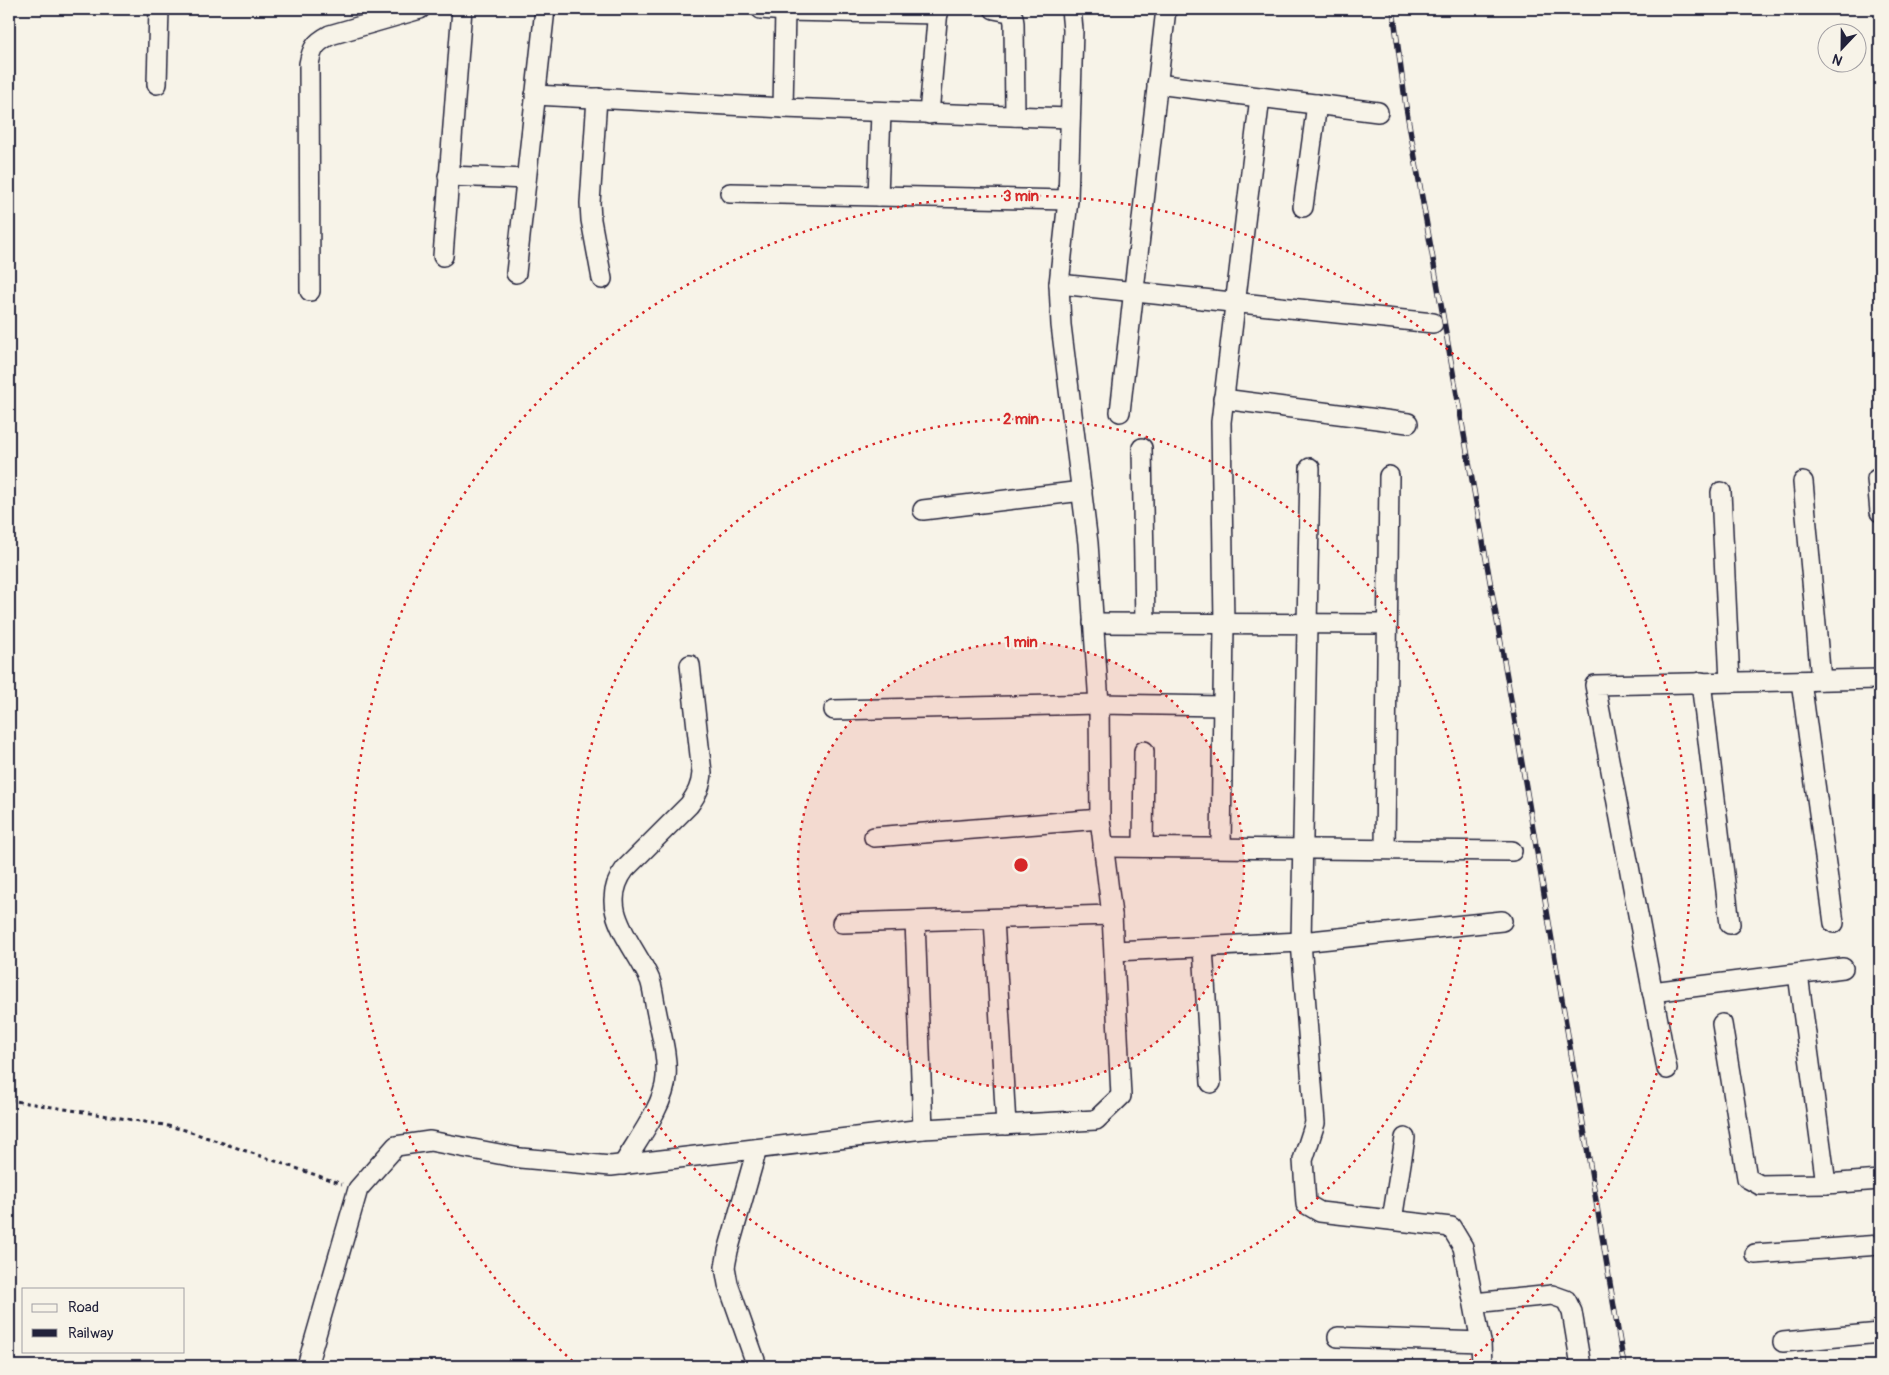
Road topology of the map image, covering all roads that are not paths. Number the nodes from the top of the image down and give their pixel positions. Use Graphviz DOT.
graph roads {
  1 [pos="158,9"];
  2 [pos="420,9"];
  3 [pos="462,9"];
  4 [pos="545,9"];
  5 [pos="762,9"];
  6 [pos="994,9"];
  7 [pos="1071,9"];
  8 [pos="1166,9"];
  9 [pos="785,11"];
  10 [pos="849,11"];
  11 [pos="938,12"];
  12 [pos="158,84"];
  13 [pos="1157,84"];
  14 [pos="535,95"];
  15 [pos="1260,97"];
  16 [pos="597,98"];
  17 [pos="1316,104"];
  18 [pos="783,108"];
  19 [pos="881,112"];
  20 [pos="1378,112"];
  21 [pos="929,114"];
  22 [pos="1015,116"];
  23 [pos="1070,118"];
  24 [pos="448,176"];
  25 [pos="526,179"];
  26 [pos="730,193"];
  27 [pos="878,196"];
  28 [pos="1068,200"];
  29 [pos="1303,207"];
  30 [pos="443,256"];
  31 [pos="516,273"];
  32 [pos="602,279"];
  33 [pos="1058,284"];
  34 [pos="310,291"];
  35 [pos="1133,292"];
  36 [pos="1236,302"];
  37 [pos="1433,323"];
  38 [pos="1223,399"];
  39 [pos="1120,412"];
  40 [pos="1408,424"];
  41 [pos="1142,448"];
  42 [pos="1310,468"];
  43 [pos="1389,476"];
  44 [pos="1877,479"];
  45 [pos="1803,482"];
  46 [pos="1082,491"];
  47 [pos="1721,492"];
  48 [pos="923,510"];
  49 [pos="1880,512"];
  50 [pos="1093,623"];
  51 [pos="1145,623"];
  52 [pos="1224,624"];
  53 [pos="1306,624"];
  54 [pos="1387,624"];
  55 [pos="690,665"];
  56 [pos="1880,679"];
  57 [pos="1821,680"];
  58 [pos="1801,681"];
  59 [pos="1700,682"];
  60 [pos="1730,682"];
  61 [pos="1099,704"];
  62 [pos="1222,706"];
  63 [pos="834,710"];
  64 [pos="1144,751"];
  65 [pos="1100,819"];
  66 [pos="874,837"];
  67 [pos="1103,847"];
  68 [pos="1143,847"];
  69 [pos="1221,848"];
  70 [pos="1303,848"];
  71 [pos="1385,849"];
  72 [pos="1512,851"];
  73 [pos="1112,915"];
  74 [pos="994,919"];
  75 [pos="915,921"];
  76 [pos="1502,921"];
  77 [pos="842,923"];
  78 [pos="1834,923"];
  79 [pos="1730,924"];
  80 [pos="1300,942"];
  81 [pos="1203,947"];
  82 [pos="1115,951"];
  83 [pos="1844,968"];
  84 [pos="1798,974"];
  85 [pos="1652,992"];
  86 [pos="1722,1024"];
  87 [pos="1667,1069"];
  88 [pos="1211,1083"];
  89 [pos="1006,1125"];
  90 [pos="923,1129"];
  91 [pos="1405,1138"];
  92 [pos="757,1149"];
  93 [pos="623,1165"];
  94 [pos="1880,1180"];
  95 [pos="1826,1184"];
  96 [pos="1392,1220"];
  97 [pos="1880,1245"];
  98 [pos="1755,1254"];
  99 [pos="1474,1303"];
  100 [pos="1880,1334"];
  101 [pos="1338,1337"];
  102 [pos="1481,1342"];
  103 [pos="1784,1342"];
  104 [pos="307,1366"];
  105 [pos="758,1366"];
  106 [pos="1482,1366"];
  107 [pos="1581,1366"];
  1 -- 12 [label="street"];
  2 -- 34 [label="street"];
  3 -- 24 [label="street"];
  4 -- 14 [label="street"];
  5 -- 9 [label="street"];
  6 -- 22 [label="street"];
  7 -- 23 [label="street"];
  8 -- 13 [label="street"];
  9 -- 10 [label="street"];
  9 -- 18 [label="street"];
  10 -- 11 [label="street"];
  11 -- 21 [label="street"];
  13 -- 15 [label="street"];
  13 -- 35 [label="street"];
  14 -- 16 [label="street"];
  14 -- 25 [label="street"];
  15 -- 17 [label="street"];
  15 -- 36 [label="street"];
  16 -- 18 [label="street"];
  16 -- 32 [label="street"];
  17 -- 20 [label="street"];
  17 -- 29 [label="street"];
  18 -- 19 [label="street"];
  19 -- 21 [label="street"];
  19 -- 27 [label="street"];
  21 -- 22 [label="street"];
  22 -- 23 [label="street"];
  23 -- 28 [label="street"];
  24 -- 25 [label="street"];
  24 -- 30 [label="street"];
  25 -- 31 [label="street"];
  26 -- 27 [label="street"];
  27 -- 28 [label="street"];
  28 -- 33 [label="street"];
  33 -- 35 [label="street"];
  33 -- 46 [label="street"];
  35 -- 36 [label="street"];
  35 -- 39 [label="street"];
  36 -- 37 [label="street"];
  36 -- 38 [label="street"];
  38 -- 40 [label="street"];
  38 -- 52 [label="street"];
  41 -- 51 [label="street"];
  42 -- 53 [label="street"];
  43 -- 54 [label="street"];
  44 -- 49 [label="street"];
  45 -- 57 [label="street"];
  46 -- 48 [label="street"];
  46 -- 50 [label="street"];
  47 -- 60 [label="street"];
  50 -- 51 [label="street"];
  50 -- 61 [label="street"];
  51 -- 52 [label="street"];
  52 -- 53 [label="street"];
  52 -- 62 [label="street"];
  53 -- 54 [label="street"];
  53 -- 70 [label="street"];
  54 -- 71 [label="street"];
  55 -- 93 [label="street"];
  56 -- 57 [label="street"];
  57 -- 58 [label="street"];
  58 -- 60 [label="street"];
  58 -- 78 [label="street"];
  59 -- 60 [label="street"];
  59 -- 79 [label="street"];
  59 -- 85 [label="street"];
  61 -- 62 [label="street"];
  61 -- 63 [label="street"];
  61 -- 65 [label="street"];
  62 -- 69 [label="street"];
  64 -- 68 [label="street"];
  65 -- 66 [label="street"];
  65 -- 67 [label="street"];
  67 -- 68 [label="street"];
  67 -- 73 [label="street"];
  68 -- 69 [label="street"];
  69 -- 70 [label="street"];
  70 -- 71 [label="street"];
  70 -- 80 [label="street"];
  71 -- 72 [label="street"];
  73 -- 74 [label="street"];
  73 -- 82 [label="street"];
  74 -- 75 [label="street"];
  74 -- 89 [label="street"];
  75 -- 77 [label="street"];
  75 -- 90 [label="street"];
  76 -- 80 [label="street"];
  80 -- 81 [label="street"];
  80 -- 96 [label="street"];
  81 -- 82 [label="street"];
  81 -- 88 [label="street"];
  82 -- 89 [label="street"];
  83 -- 84 [label="street"];
  84 -- 85 [label="street"];
  84 -- 95 [label="street"];
  85 -- 87 [label="street"];
  86 -- 95 [label="street"];
  89 -- 90 [label="street"];
  90 -- 92 [label="street"];
  91 -- 96 [label="street"];
  92 -- 93 [label="street"];
  92 -- 105 [label="street"];
  93 -- 104 [label="street"];
  94 -- 95 [label="street"];
  96 -- 99 [label="street"];
  97 -- 98 [label="street"];
  99 -- 102 [label="street"];
  99 -- 107 [label="street"];
  100 -- 103 [label="street"];
  101 -- 102 [label="street"];
  102 -- 106 [label="street"];
}
